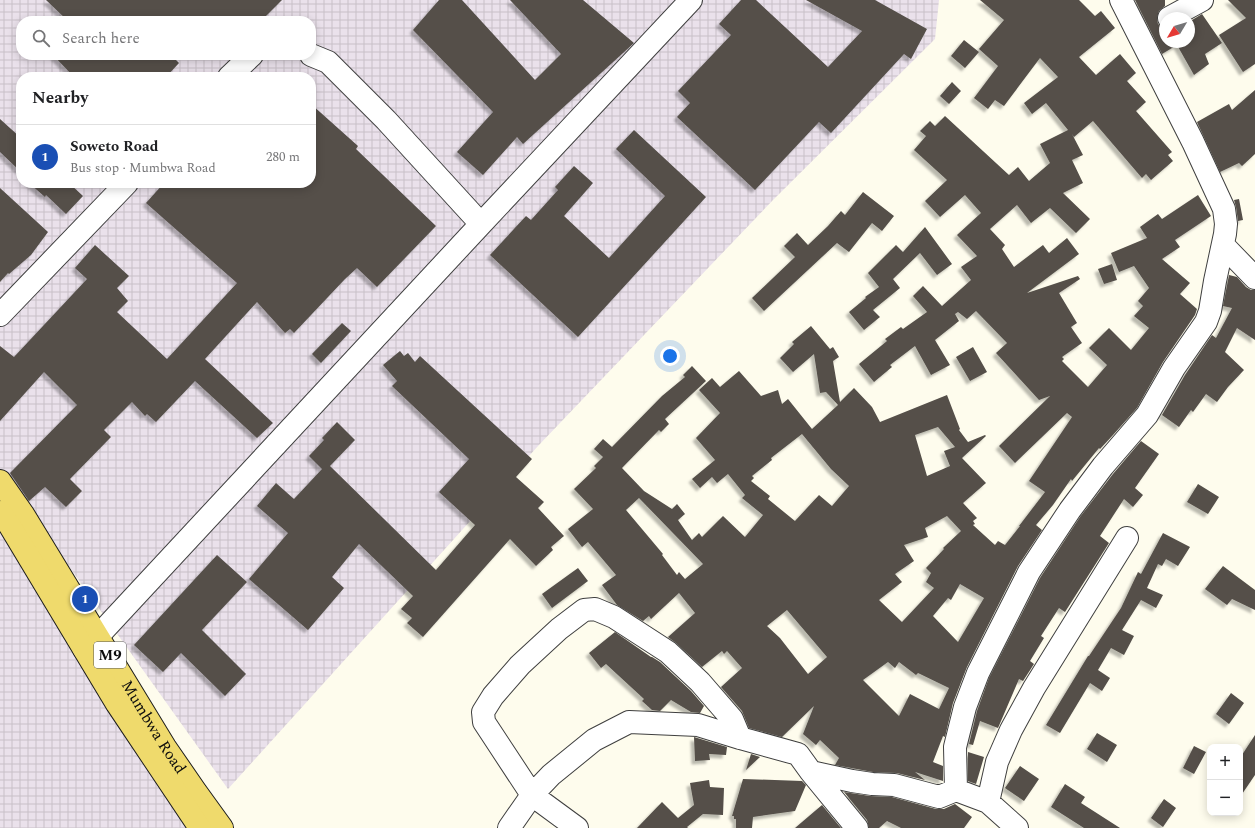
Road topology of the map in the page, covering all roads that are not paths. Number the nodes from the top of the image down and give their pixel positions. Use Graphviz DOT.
graph roads {
  1 [pos="691,0"];
  2 [pos="1121,0"];
  3 [pos="1202,0"];
  4 [pos="1180,12"];
  5 [pos="1159,23"];
  6 [pos="1138,35"];
  7 [pos="316,56"];
  8 [pos="247,60"];
  9 [pos="234,72"];
  10 [pos="122,188"];
  11 [pos="481,224"];
  12 [pos="1224,245"];
  13 [pos="1255,278"];
  14 [pos="0,315"];
  15 [pos="0,481"];
  16 [pos="0,512"];
  17 [pos="1127,538"];
  18 [pos="91,643"];
  19 [pos="740,738"];
  20 [pos="811,772"];
  21 [pos="956,790"];
  22 [pos="532,795"];
  23 [pos="988,802"];
  24 [pos="200,828"];
  25 [pos="222,828"];
  26 [pos="509,828"];
  27 [pos="577,828"];
  28 [pos="857,828"];
  29 [pos="1018,828"];
  1 -- 11 [label="street"];
  2 -- 6 [label="street"];
  3 -- 4 [label="street"];
  5 -- 6 [label="street"];
  6 -- 12 [label="street"];
  7 -- 11 [label="street"];
  8 -- 9 [label="street"];
  10 -- 14 [label="street"];
  11 -- 18 [label="street"];
  12 -- 13 [label="street"];
  12 -- 21 [label="street"];
  15 -- 18 [label="main road, Mumbwa Road / M9"];
  16 -- 18 [label="main road, Mumbwa Road / M9"];
  17 -- 23 [label="street"];
  18 -- 24 [label="main road, Mumbwa Road / M9"];
  18 -- 25 [label="main road, Mumbwa Road / M9"];
  19 -- 20 [label="street"];
  19 -- 22 [label="street"];
  19 -- 22 [label="street"];
  20 -- 21 [label="street"];
  20 -- 28 [label="street"];
  21 -- 23 [label="street"];
  22 -- 26 [label="street"];
  22 -- 27 [label="street"];
  23 -- 29 [label="street"];
}
